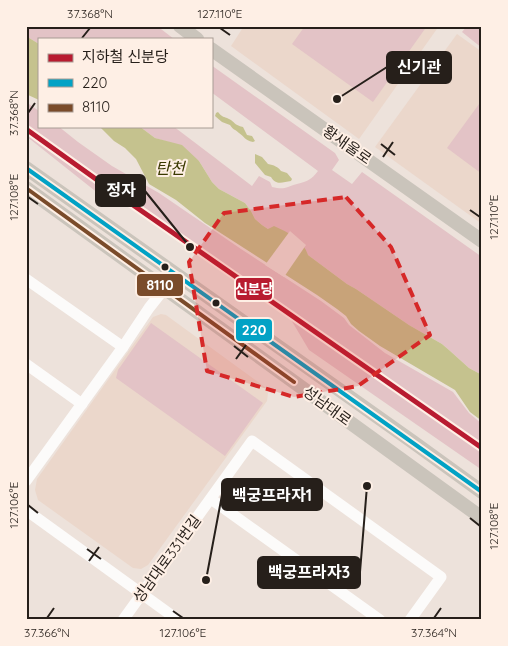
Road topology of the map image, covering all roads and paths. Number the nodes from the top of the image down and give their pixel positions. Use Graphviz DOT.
graph roads {
  1 [pos="180,26"];
  2 [pos="197,38"];
  3 [pos="212,50"];
  4 [pos="26,168"];
  5 [pos="26,188"];
  6 [pos="482,241"];
  7 [pos="26,279"];
  8 [pos="164,289"];
  9 [pos="123,347"];
  10 [pos="26,364"];
  11 [pos="82,404"];
  12 [pos="26,481"];
  13 [pos="482,492"];
  14 [pos="211,498"];
  15 [pos="26,510"];
  16 [pos="482,518"];
  17 [pos="142,594"];
  18 [pos="123,620"];
  19 [pos="178,620"];
  20 [pos="380,620"];
  21 [pos="410,620"];
  1 -- 2 [label="main road"];
  3 -- 6 [label="main road, 황새울로"];
  4 -- 13 [label="main road, 성남대로"];
  5 -- 8 [label="main road, 성남대로"];
  7 -- 9 [label="street"];
  8 -- 9 [label="street"];
  8 -- 16 [label="main road, 성남대로"];
  9 -- 11 [label="street"];
  10 -- 11 [label="street"];
  11 -- 12 [label="street"];
  14 -- 17 [label="street, 성남대로331번길"];
  14 -- 20 [label="street"];
  14 -- 21 [label="street, 성남대로331번길"];
  15 -- 17 [label="street"];
  17 -- 18 [label="street, 성남대로331번길"];
  17 -- 19 [label="street"];
}
